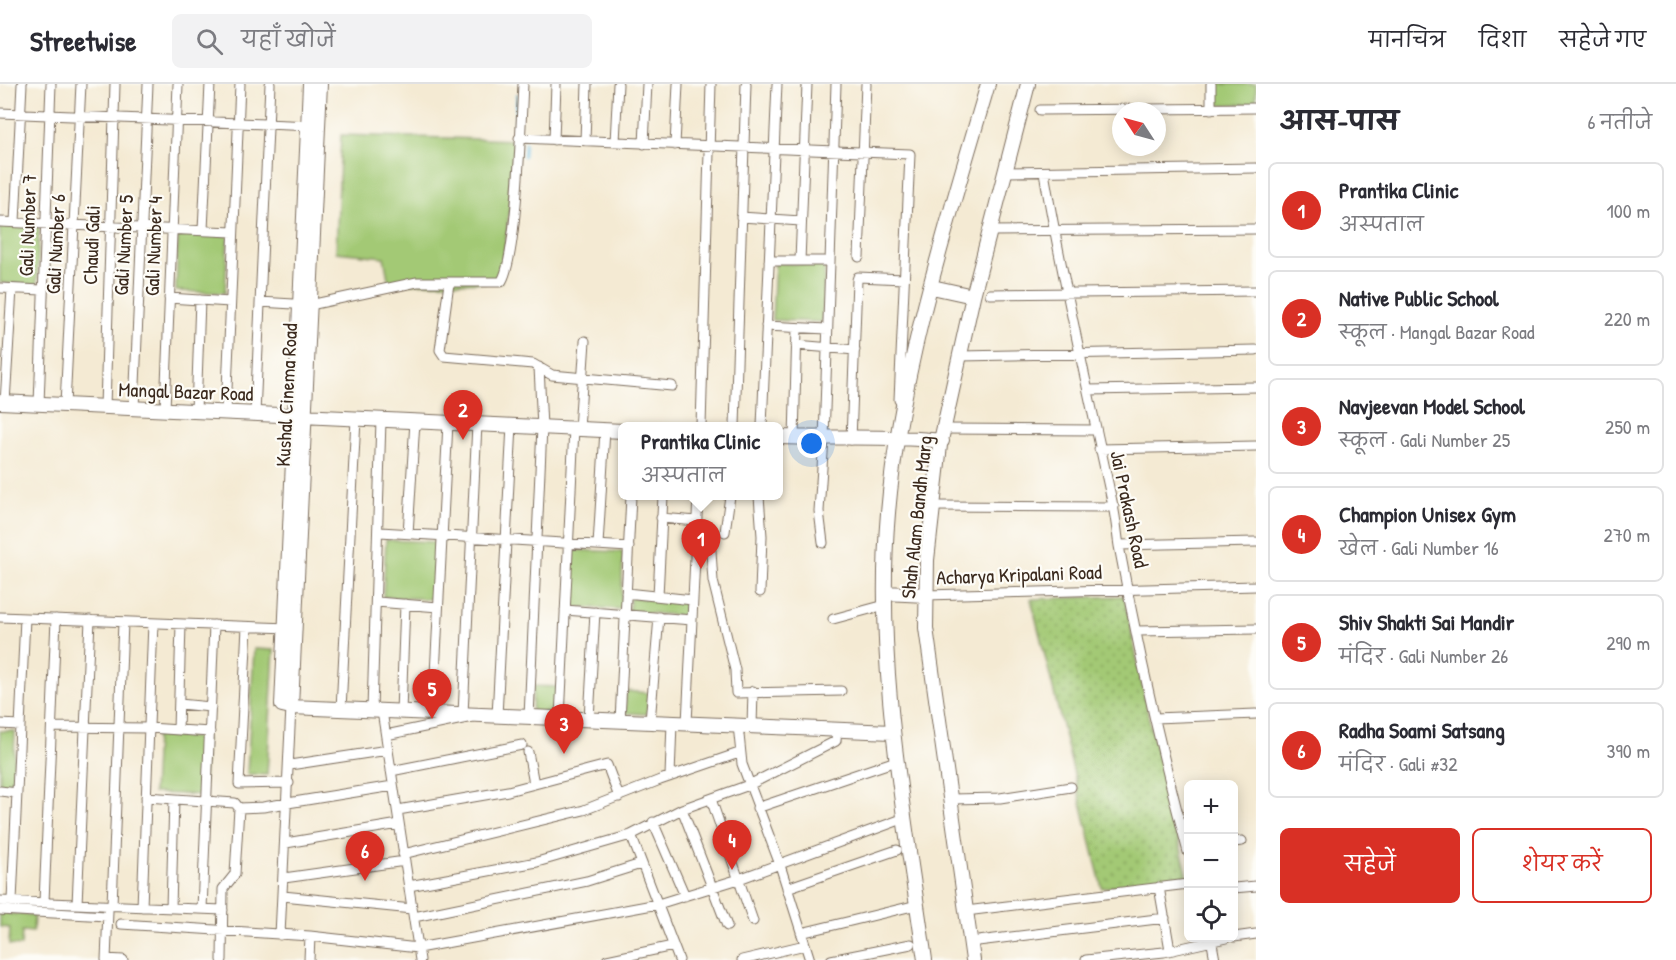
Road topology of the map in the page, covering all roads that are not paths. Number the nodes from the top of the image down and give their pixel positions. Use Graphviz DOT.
graph roads {
  1 [pos="21,84"];
  2 [pos="51,84"];
  3 [pos="81,84"];
  4 [pos="115,84"];
  5 [pos="148,84"];
  6 [pos="178,84"];
  7 [pos="210,84"];
  8 [pos="240,84"];
  9 [pos="270,84"];
  10 [pos="310,84"];
  11 [pos="320,84"];
  12 [pos="524,84"];
  13 [pos="556,84"];
  14 [pos="587,84"];
  15 [pos="618,84"];
  16 [pos="646,84"];
  17 [pos="678,84"];
  18 [pos="711,84"];
  19 [pos="746,84"];
  20 [pos="777,84"];
  21 [pos="807,84"];
  22 [pos="836,84"];
  23 [pos="866,84"];
  24 [pos="988,84"];
  25 [pos="1028,84"];
  26 [pos="1211,84"];
  27 [pos="1256,108"];
  28 [pos="1211,109"];
  29 [pos="1040,110"];
  30 [pos="0,113"];
  31 [pos="20,114"];
  32 [pos="50,115"];
  33 [pos="79,116"];
  34 [pos="113,119"];
  35 [pos="147,119"];
  36 [pos="177,120"];
  37 [pos="208,122"];
  38 [pos="238,123"];
  39 [pos="268,124"];
  40 [pos="312,126"];
  41 [pos="519,138"];
  42 [pos="554,140"];
  43 [pos="585,141"];
  44 [pos="615,142"];
  45 [pos="644,144"];
  46 [pos="675,145"];
  47 [pos="708,146"];
  48 [pos="744,147"];
  49 [pos="774,149"];
  50 [pos="804,150"];
  51 [pos="834,151"];
  52 [pos="863,152"];
  53 [pos="1256,168"];
  54 [pos="1005,172"];
  55 [pos="1044,172"];
  56 [pos="741,217"];
  57 [pos="771,219"];
  58 [pos="801,221"];
  59 [pos="0,222"];
  60 [pos="15,222"];
  61 [pos="45,224"];
  62 [pos="74,224"];
  63 [pos="110,226"];
  64 [pos="142,227"];
  65 [pos="172,228"];
  66 [pos="1256,229"];
  67 [pos="203,230"];
  68 [pos="990,231"];
  69 [pos="1054,231"];
  70 [pos="233,232"];
  71 [pos="859,256"];
  72 [pos="769,261"];
  73 [pos="800,261"];
  74 [pos="829,261"];
  75 [pos="904,279"];
  76 [pos="449,283"];
  77 [pos="932,287"];
  78 [pos="0,288"];
  79 [pos="12,289"];
  80 [pos="42,290"];
  81 [pos="1256,291"];
  82 [pos="990,294"];
  83 [pos="1065,294"];
  84 [pos="973,296"];
  85 [pos="169,298"];
  86 [pos="200,300"];
  87 [pos="230,302"];
  88 [pos="260,302"];
  89 [pos="305,305"];
  90 [pos="766,326"];
  91 [pos="797,328"];
  92 [pos="827,329"];
  93 [pos="585,341"];
  94 [pos="902,342"];
  95 [pos="796,345"];
  96 [pos="826,347"];
  97 [pos="855,350"];
  98 [pos="1256,350"];
  99 [pos="915,351"];
  100 [pos="1080,353"];
  101 [pos="960,356"];
  102 [pos="539,366"];
  103 [pos="582,378"];
  104 [pos="672,386"];
  105 [pos="1256,387"];
  106 [pos="1088,390"];
  107 [pos="2,402"];
  108 [pos="39,404"];
  109 [pos="65,405"];
  110 [pos="105,408"];
  111 [pos="134,408"];
  112 [pos="165,410"];
  113 [pos="196,411"];
  114 [pos="225,412"];
  115 [pos="255,414"];
  116 [pos="300,416"];
  117 [pos="356,418"];
  118 [pos="381,420"];
  119 [pos="415,421"];
  120 [pos="701,422"];
  121 [pos="735,422"];
  122 [pos="762,422"];
  123 [pos="448,423"];
  124 [pos="477,424"];
  125 [pos="512,426"];
  126 [pos="542,427"];
  127 [pos="576,428"];
  128 [pos="605,430"];
  129 [pos="618,430"];
  130 [pos="1096,430"];
  131 [pos="943,435"];
  132 [pos="898,436"];
  133 [pos="783,437"];
  134 [pos="794,438"];
  135 [pos="824,439"];
  136 [pos="851,440"];
  137 [pos="1256,446"];
  138 [pos="1100,449"];
  139 [pos="631,500"];
  140 [pos="663,500"];
  141 [pos="698,500"];
  142 [pos="729,500"];
  143 [pos="759,500"];
  144 [pos="933,506"];
  145 [pos="1114,507"];
  146 [pos="662,518"];
  147 [pos="697,521"];
  148 [pos="380,532"];
  149 [pos="725,532"];
  150 [pos="408,534"];
  151 [pos="441,537"];
  152 [pos="696,537"];
  153 [pos="471,539"];
  154 [pos="506,541"];
  155 [pos="537,542"];
  156 [pos="1256,542"];
  157 [pos="823,543"];
  158 [pos="568,544"];
  159 [pos="598,545"];
  160 [pos="1119,545"];
  161 [pos="629,547"];
  162 [pos="1256,586"];
  163 [pos="1128,589"];
  164 [pos="760,592"];
  165 [pos="626,593"];
  166 [pos="926,595"];
  167 [pos="658,596"];
  168 [pos="885,599"];
  169 [pos="693,600"];
  170 [pos="377,602"];
  171 [pos="405,604"];
  172 [pos="438,607"];
  173 [pos="565,610"];
  174 [pos="595,612"];
  175 [pos="626,614"];
  176 [pos="0,617"];
  177 [pos="658,617"];
  178 [pos="26,618"];
  179 [pos="56,619"];
  180 [pos="833,619"];
  181 [pos="90,620"];
  182 [pos="692,620"];
  183 [pos="123,622"];
  184 [pos="153,623"];
  185 [pos="181,624"];
  186 [pos="214,625"];
  187 [pos="247,627"];
  188 [pos="289,628"];
  189 [pos="1256,629"];
  190 [pos="1137,631"];
  191 [pos="753,691"];
  192 [pos="841,691"];
  193 [pos="179,704"];
  194 [pos="286,706"];
  195 [pos="211,707"];
  196 [pos="340,709"];
  197 [pos="377,711"];
  198 [pos="400,712"];
  199 [pos="433,713"];
  200 [pos="1256,714"];
  201 [pos="470,715"];
  202 [pos="497,716"];
  203 [pos="529,717"];
  204 [pos="561,718"];
  205 [pos="1155,718"];
  206 [pos="590,720"];
  207 [pos="621,721"];
  208 [pos="650,722"];
  209 [pos="672,723"];
  210 [pos="687,723"];
  211 [pos="0,724"];
  212 [pos="20,725"];
  213 [pos="745,726"];
  214 [pos="53,728"];
  215 [pos="85,728"];
  216 [pos="118,728"];
  217 [pos="149,728"];
  218 [pos="837,729"];
  219 [pos="178,730"];
  220 [pos="210,732"];
  221 [pos="892,732"];
  222 [pos="386,735"];
  223 [pos="388,750"];
  224 [pos="739,753"];
  225 [pos="896,760"];
  226 [pos="290,765"];
  227 [pos="391,771"];
  228 [pos="670,776"];
  229 [pos="289,783"];
  230 [pos="534,784"];
  231 [pos="749,785"];
  232 [pos="393,786"];
  233 [pos="1071,787"];
  234 [pos="0,791"];
  235 [pos="17,793"];
  236 [pos="146,797"];
  237 [pos="616,798"];
  238 [pos="174,799"];
  239 [pos="711,799"];
  240 [pos="951,799"];
  241 [pos="207,802"];
  242 [pos="288,802"];
  243 [pos="239,808"];
  244 [pos="757,808"];
  245 [pos="682,809"];
  246 [pos="398,810"];
  247 [pos="905,818"];
  248 [pos="653,822"];
  249 [pos="399,824"];
  250 [pos="1185,834"];
  251 [pos="631,835"];
  252 [pos="286,843"];
  253 [pos="897,850"];
  254 [pos="404,858"];
  255 [pos="779,862"];
  256 [pos="641,864"];
  257 [pos="284,878"];
  258 [pos="739,879"];
  259 [pos="1184,884"];
  260 [pos="409,886"];
  261 [pos="1256,886"];
  262 [pos="1159,887"];
  263 [pos="712,888"];
  264 [pos="787,888"];
  265 [pos="1238,888"];
  266 [pos="283,896"];
  267 [pos="685,896"];
  268 [pos="0,901"];
  269 [pos="12,901"];
  270 [pos="44,902"];
  271 [pos="77,904"];
  272 [pos="658,904"];
  273 [pos="110,905"];
  274 [pos="917,905"];
  275 [pos="142,907"];
  276 [pos="171,908"];
  277 [pos="202,909"];
  278 [pos="0,910"];
  279 [pos="223,910"];
  280 [pos="966,911"];
  281 [pos="413,913"];
  282 [pos="107,916"];
  283 [pos="1165,918"];
  284 [pos="753,921"];
  285 [pos="121,924"];
  286 [pos="727,926"];
  287 [pos="223,930"];
  288 [pos="801,933"];
  289 [pos="1256,934"];
  290 [pos="280,935"];
  291 [pos="310,936"];
  292 [pos="1238,936"];
  293 [pos="970,942"];
  294 [pos="1200,942"];
  295 [pos="1212,942"];
  296 [pos="911,944"];
  297 [pos="805,945"];
  298 [pos="674,946"];
  299 [pos="418,948"];
  300 [pos="1166,954"];
  301 [pos="106,959"];
  302 [pos="123,960"];
  303 [pos="222,960"];
  304 [pos="309,960"];
  305 [pos="420,960"];
  306 [pos="607,960"];
  307 [pos="679,960"];
  308 [pos="742,960"];
  309 [pos="810,960"];
  310 [pos="831,960"];
  311 [pos="925,960"];
  312 [pos="973,960"];
  313 [pos="1086,960"];
  314 [pos="1215,960"];
  1 -- 31 [label="street"];
  2 -- 32 [label="street, Gali Number 7"];
  3 -- 33 [label="street, Gali Number 6"];
  4 -- 34 [label="street, Chaudi Gali"];
  5 -- 35 [label="street, Gali Number 5"];
  6 -- 36 [label="street, Gali Number 4"];
  7 -- 37 [label="street"];
  8 -- 38 [label="street"];
  9 -- 39 [label="street"];
  10 -- 40 [label="street, Kushal Cinema Road"];
  11 -- 40 [label="street, Kushal Cinema Road"];
  12 -- 41 [label="street"];
  13 -- 42 [label="street"];
  14 -- 43 [label="street"];
  15 -- 44 [label="street"];
  16 -- 45 [label="street"];
  17 -- 46 [label="street"];
  18 -- 47 [label="street"];
  19 -- 48 [label="street"];
  20 -- 49 [label="street"];
  21 -- 50 [label="street"];
  22 -- 51 [label="street"];
  23 -- 52 [label="street"];
  24 -- 77 [label="street, Shah Alam Bandh Marg"];
  25 -- 54 [label="street, Shah Alam Bandh Marg"];
  26 -- 28 [label="street"];
  27 -- 28 [label="street"];
  28 -- 29 [label="street"];
  30 -- 31 [label="street"];
  31 -- 32 [label="street"];
  31 -- 60 [label="street"];
  32 -- 33 [label="street"];
  32 -- 61 [label="street, Gali Number 7"];
  33 -- 34 [label="street"];
  33 -- 62 [label="street, Gali Number 6"];
  34 -- 35 [label="street"];
  34 -- 63 [label="street, Chaudi Gali"];
  35 -- 36 [label="street"];
  35 -- 64 [label="street, Gali Number 5"];
  36 -- 37 [label="street"];
  36 -- 65 [label="street, Gali Number 4"];
  37 -- 38 [label="street"];
  37 -- 67 [label="street"];
  38 -- 39 [label="street"];
  38 -- 70 [label="street"];
  39 -- 40 [label="street"];
  39 -- 88 [label="street"];
  40 -- 89 [label="street, Kushal Cinema Road"];
  41 -- 42 [label="street"];
  41 -- 76 [label="street"];
  42 -- 43 [label="street"];
  43 -- 44 [label="street"];
  44 -- 45 [label="street"];
  45 -- 46 [label="street"];
  46 -- 47 [label="street"];
  47 -- 48 [label="street"];
  47 -- 120 [label="street"];
  48 -- 49 [label="street"];
  48 -- 56 [label="street"];
  49 -- 50 [label="street"];
  49 -- 57 [label="street"];
  50 -- 51 [label="street"];
  50 -- 58 [label="street"];
  51 -- 52 [label="street"];
  51 -- 74 [label="street"];
  52 -- 71 [label="street"];
  52 -- 75 [label="street"];
  53 -- 55 [label="street"];
  54 -- 55 [label="street"];
  54 -- 68 [label="street, Shah Alam Bandh Marg"];
  55 -- 69 [label="street, Jai Prakash Road"];
  56 -- 57 [label="street"];
  56 -- 121 [label="street"];
  57 -- 58 [label="street"];
  57 -- 72 [label="street"];
  58 -- 73 [label="street"];
  59 -- 60 [label="street"];
  60 -- 61 [label="street"];
  61 -- 62 [label="street"];
  61 -- 80 [label="street, Gali Number 7"];
  62 -- 63 [label="street"];
  62 -- 109 [label="street, Gali Number 6"];
  63 -- 64 [label="street"];
  63 -- 110 [label="street, Chaudi Gali"];
  64 -- 65 [label="street"];
  64 -- 111 [label="street, Gali Number 5"];
  65 -- 67 [label="street"];
  65 -- 85 [label="street, Gali Number 4"];
  66 -- 69 [label="street"];
  67 -- 70 [label="street"];
  68 -- 69 [label="street"];
  68 -- 84 [label="street, Shah Alam Bandh Marg"];
  69 -- 83 [label="street, Jai Prakash Road"];
  70 -- 87 [label="street"];
  72 -- 73 [label="street"];
  72 -- 90 [label="street"];
  73 -- 74 [label="street"];
  74 -- 92 [label="street"];
  75 -- 94 [label="street"];
  75 -- 97 [label="street"];
  76 -- 89 [label="street"];
  76 -- 102 [label="street"];
  77 -- 84 [label="street"];
  77 -- 99 [label="street, Shah Alam Bandh Marg"];
  78 -- 79 [label="street"];
  79 -- 80 [label="street"];
  79 -- 107 [label="street"];
  80 -- 108 [label="street, Gali Number 7"];
  81 -- 83 [label="street"];
  82 -- 83 [label="street"];
  83 -- 100 [label="street, Jai Prakash Road"];
  84 -- 101 [label="street, Shah Alam Bandh Marg"];
  85 -- 86 [label="street"];
  85 -- 112 [label="street, Gali Number 4"];
  86 -- 87 [label="street"];
  86 -- 113 [label="street"];
  87 -- 114 [label="street"];
  88 -- 89 [label="street"];
  88 -- 115 [label="street"];
  89 -- 116 [label="street, Kushal Cinema Road"];
  90 -- 91 [label="street"];
  90 -- 122 [label="street"];
  91 -- 92 [label="street"];
  91 -- 95 [label="street"];
  92 -- 96 [label="street"];
  93 -- 103 [label="street"];
  94 -- 99 [label="street"];
  94 -- 132 [label="street"];
  95 -- 96 [label="street"];
  95 -- 134 [label="street"];
  96 -- 97 [label="street"];
  96 -- 135 [label="street"];
  97 -- 136 [label="street"];
  98 -- 100 [label="street"];
  99 -- 132 [label="street, Shah Alam Bandh Marg"];
  100 -- 101 [label="street"];
  100 -- 106 [label="street, Jai Prakash Road"];
  101 -- 131 [label="street, Shah Alam Bandh Marg"];
  102 -- 103 [label="street"];
  102 -- 126 [label="street"];
  103 -- 104 [label="street"];
  103 -- 127 [label="street"];
  105 -- 106 [label="street"];
  106 -- 130 [label="street, Jai Prakash Road"];
  107 -- 108 [label="street, Mangal Bazar Road"];
  108 -- 109 [label="street, Mangal Bazar Road"];
  109 -- 110 [label="street, Mangal Bazar Road"];
  110 -- 111 [label="street, Mangal Bazar Road"];
  111 -- 112 [label="street, Mangal Bazar Road"];
  112 -- 113 [label="street, Mangal Bazar Road"];
  113 -- 114 [label="street, Mangal Bazar Road"];
  114 -- 115 [label="street, Mangal Bazar Road"];
  115 -- 116 [label="street, Mangal Bazar Road"];
  116 -- 117 [label="street, Mangal Bazar Road"];
  116 -- 188 [label="street, Kushal Cinema Road"];
  117 -- 118 [label="street, Mangal Bazar Road"];
  117 -- 196 [label="street"];
  118 -- 119 [label="street, Mangal Bazar Road"];
  118 -- 148 [label="street"];
  119 -- 123 [label="street, Mangal Bazar Road"];
  119 -- 150 [label="street"];
  123 -- 124 [label="street, Mangal Bazar Road"];
  123 -- 151 [label="street"];
  124 -- 125 [label="street, Mangal Bazar Road"];
  124 -- 153 [label="street"];
  125 -- 126 [label="street, Mangal Bazar Road"];
  125 -- 154 [label="street"];
  126 -- 127 [label="street, Mangal Bazar Road"];
  126 -- 155 [label="street"];
  127 -- 128 [label="street, Mangal Bazar Road"];
  127 -- 158 [label="street"];
  128 -- 129 [label="street, Mangal Bazar Road"];
  128 -- 159 [label="street"];
  130 -- 131 [label="street"];
  130 -- 138 [label="street, Jai Prakash Road"];
  131 -- 132 [label="street"];
  131 -- 144 [label="street, Shah Alam Bandh Marg"];
  132 -- 136 [label="street"];
  132 -- 168 [label="street, Shah Alam Bandh Marg"];
  133 -- 134 [label="street"];
  134 -- 135 [label="street"];
  135 -- 136 [label="street"];
  135 -- 157 [label="street"];
  137 -- 138 [label="street"];
  138 -- 145 [label="street, Jai Prakash Road"];
  139 -- 161 [label="street"];
  140 -- 146 [label="street"];
  141 -- 147 [label="street"];
  142 -- 149 [label="street"];
  143 -- 164 [label="street"];
  144 -- 145 [label="street"];
  144 -- 166 [label="street, Shah Alam Bandh Marg"];
  145 -- 160 [label="street, Jai Prakash Road"];
  146 -- 147 [label="street"];
  146 -- 167 [label="street"];
  147 -- 152 [label="street"];
  148 -- 150 [label="street"];
  148 -- 170 [label="street"];
  150 -- 151 [label="street"];
  151 -- 153 [label="street"];
  151 -- 172 [label="street"];
  152 -- 169 [label="street"];
  152 -- 191 [label="street"];
  153 -- 154 [label="street"];
  153 -- 201 [label="street"];
  154 -- 155 [label="street"];
  154 -- 202 [label="street"];
  155 -- 158 [label="street"];
  155 -- 203 [label="street"];
  156 -- 160 [label="street, Acharya Kripalani Road"];
  158 -- 159 [label="street"];
  158 -- 173 [label="street"];
  159 -- 161 [label="street"];
  160 -- 163 [label="street, Jai Prakash Road"];
  161 -- 165 [label="street"];
  162 -- 163 [label="street, Acharya Kripalani Road"];
  163 -- 166 [label="street, Acharya Kripalani Road"];
  163 -- 190 [label="street, Jai Prakash Road"];
  165 -- 167 [label="street"];
  165 -- 175 [label="street"];
  166 -- 168 [label="street"];
  166 -- 240 [label="street, Shah Alam Bandh Marg"];
  167 -- 169 [label="street"];
  168 -- 180 [label="street"];
  168 -- 221 [label="street, Shah Alam Bandh Marg"];
  169 -- 182 [label="street"];
  170 -- 171 [label="street"];
  170 -- 197 [label="street"];
  171 -- 172 [label="street"];
  171 -- 198 [label="street"];
  172 -- 199 [label="street"];
  173 -- 174 [label="street"];
  173 -- 204 [label="street"];
  174 -- 175 [label="street"];
  174 -- 206 [label="street"];
  175 -- 177 [label="street"];
  175 -- 207 [label="street"];
  176 -- 178 [label="street"];
  177 -- 182 [label="street"];
  177 -- 208 [label="street"];
  178 -- 179 [label="street"];
  178 -- 212 [label="street"];
  179 -- 181 [label="street"];
  179 -- 214 [label="street"];
  181 -- 183 [label="street"];
  181 -- 215 [label="street"];
  182 -- 210 [label="street"];
  183 -- 184 [label="street"];
  183 -- 216 [label="street"];
  184 -- 185 [label="street"];
  184 -- 217 [label="street"];
  185 -- 186 [label="street"];
  185 -- 193 [label="street"];
  186 -- 187 [label="street"];
  186 -- 195 [label="street"];
  187 -- 188 [label="street"];
  187 -- 229 [label="street"];
  188 -- 194 [label="street, Kushal Cinema Road"];
  189 -- 190 [label="street"];
  190 -- 205 [label="street, Jai Prakash Road"];
  191 -- 192 [label="street"];
  191 -- 213 [label="street"];
  193 -- 195 [label="street"];
  193 -- 219 [label="street"];
  194 -- 196 [label="street"];
  194 -- 226 [label="street"];
  195 -- 220 [label="street"];
  196 -- 197 [label="street"];
  197 -- 198 [label="street"];
  197 -- 222 [label="street"];
  198 -- 199 [label="street"];
  199 -- 201 [label="street"];
  200 -- 205 [label="street"];
  201 -- 202 [label="street"];
  201 -- 222 [label="street"];
  202 -- 203 [label="street"];
  203 -- 204 [label="street"];
  204 -- 206 [label="street"];
  205 -- 250 [label="street, Jai Prakash Road"];
  206 -- 207 [label="street"];
  207 -- 208 [label="street"];
  208 -- 209 [label="street"];
  209 -- 210 [label="street"];
  209 -- 228 [label="street"];
  210 -- 213 [label="street"];
  211 -- 212 [label="street"];
  212 -- 235 [label="street"];
  213 -- 218 [label="street"];
  213 -- 224 [label="street"];
  214 -- 215 [label="street"];
  214 -- 270 [label="street"];
  215 -- 216 [label="street"];
  215 -- 271 [label="street"];
  216 -- 217 [label="street"];
  216 -- 273 [label="street"];
  217 -- 219 [label="street"];
  217 -- 236 [label="street"];
  218 -- 221 [label="street"];
  218 -- 231 [label="street"];
  219 -- 220 [label="street"];
  220 -- 241 [label="street"];
  221 -- 225 [label="street, Shah Alam Bandh Marg"];
  222 -- 223 [label="street"];
  223 -- 226 [label="street"];
  223 -- 227 [label="street"];
  224 -- 228 [label="street"];
  224 -- 231 [label="street"];
  225 -- 244 [label="street"];
  225 -- 247 [label="street, Shah Alam Bandh Marg"];
  226 -- 229 [label="street"];
  227 -- 230 [label="street"];
  227 -- 232 [label="street"];
  228 -- 237 [label="street"];
  229 -- 242 [label="street"];
  230 -- 237 [label="street"];
  230 -- 246 [label="street"];
  231 -- 239 [label="street"];
  231 -- 244 [label="street"];
  232 -- 242 [label="street"];
  232 -- 246 [label="street"];
  233 -- 240 [label="street"];
  234 -- 235 [label="street"];
  235 -- 269 [label="street"];
  236 -- 238 [label="street"];
  236 -- 275 [label="street"];
  237 -- 254 [label="street"];
  238 -- 241 [label="street"];
  238 -- 276 [label="street"];
  239 -- 245 [label="street"];
  239 -- 258 [label="street"];
  240 -- 280 [label="street, Shah Alam Bandh Marg"];
  241 -- 243 [label="street"];
  241 -- 277 [label="street"];
  242 -- 243 [label="street"];
  242 -- 252 [label="street"];
  243 -- 279 [label="street"];
  244 -- 255 [label="street"];
  245 -- 248 [label="street"];
  245 -- 263 [label="street"];
  246 -- 249 [label="street"];
  247 -- 255 [label="street"];
  247 -- 274 [label="street, Shah Alam Bandh Marg"];
  248 -- 251 [label="street"];
  248 -- 267 [label="street"];
  249 -- 252 [label="street"];
  249 -- 254 [label="street"];
  251 -- 256 [label="street"];
  251 -- 260 [label="street"];
  252 -- 257 [label="street"];
  253 -- 264 [label="street"];
  254 -- 257 [label="street"];
  254 -- 260 [label="street"];
  255 -- 258 [label="street"];
  255 -- 264 [label="street"];
  256 -- 272 [label="street"];
  256 -- 281 [label="street"];
  257 -- 266 [label="street"];
  258 -- 263 [label="street"];
  258 -- 284 [label="street"];
  259 -- 262 [label="street"];
  260 -- 281 [label="street"];
  261 -- 265 [label="street"];
  262 -- 280 [label="street"];
  262 -- 283 [label="street"];
  263 -- 267 [label="street"];
  263 -- 286 [label="street"];
  264 -- 288 [label="street"];
  266 -- 281 [label="street"];
  266 -- 290 [label="street"];
  267 -- 272 [label="street"];
  268 -- 269 [label="street"];
  269 -- 270 [label="street"];
  270 -- 271 [label="street"];
  271 -- 273 [label="street"];
  272 -- 298 [label="street"];
  272 -- 299 [label="street"];
  273 -- 275 [label="street"];
  273 -- 282 [label="street"];
  274 -- 288 [label="street"];
  274 -- 311 [label="street, Shah Alam Bandh Marg"];
  275 -- 276 [label="street"];
  276 -- 277 [label="street"];
  277 -- 279 [label="street"];
  278 -- 282 [label="street"];
  279 -- 287 [label="street"];
  280 -- 293 [label="street, Shah Alam Bandh Marg"];
  281 -- 299 [label="street"];
  282 -- 301 [label="street"];
  283 -- 293 [label="street"];
  283 -- 300 [label="street"];
  285 -- 287 [label="street"];
  287 -- 290 [label="street"];
  287 -- 303 [label="street"];
  288 -- 297 [label="street"];
  289 -- 292 [label="street"];
  290 -- 291 [label="street"];
  291 -- 299 [label="street"];
  291 -- 304 [label="street"];
  293 -- 312 [label="street, Shah Alam Bandh Marg"];
  294 -- 300 [label="street"];
  295 -- 314 [label="street"];
  296 -- 310 [label="street"];
  297 -- 308 [label="street"];
  297 -- 309 [label="street"];
  298 -- 306 [label="street"];
  298 -- 307 [label="street"];
  299 -- 305 [label="street"];
  300 -- 313 [label="street"];
  301 -- 302 [label="street"];
}
